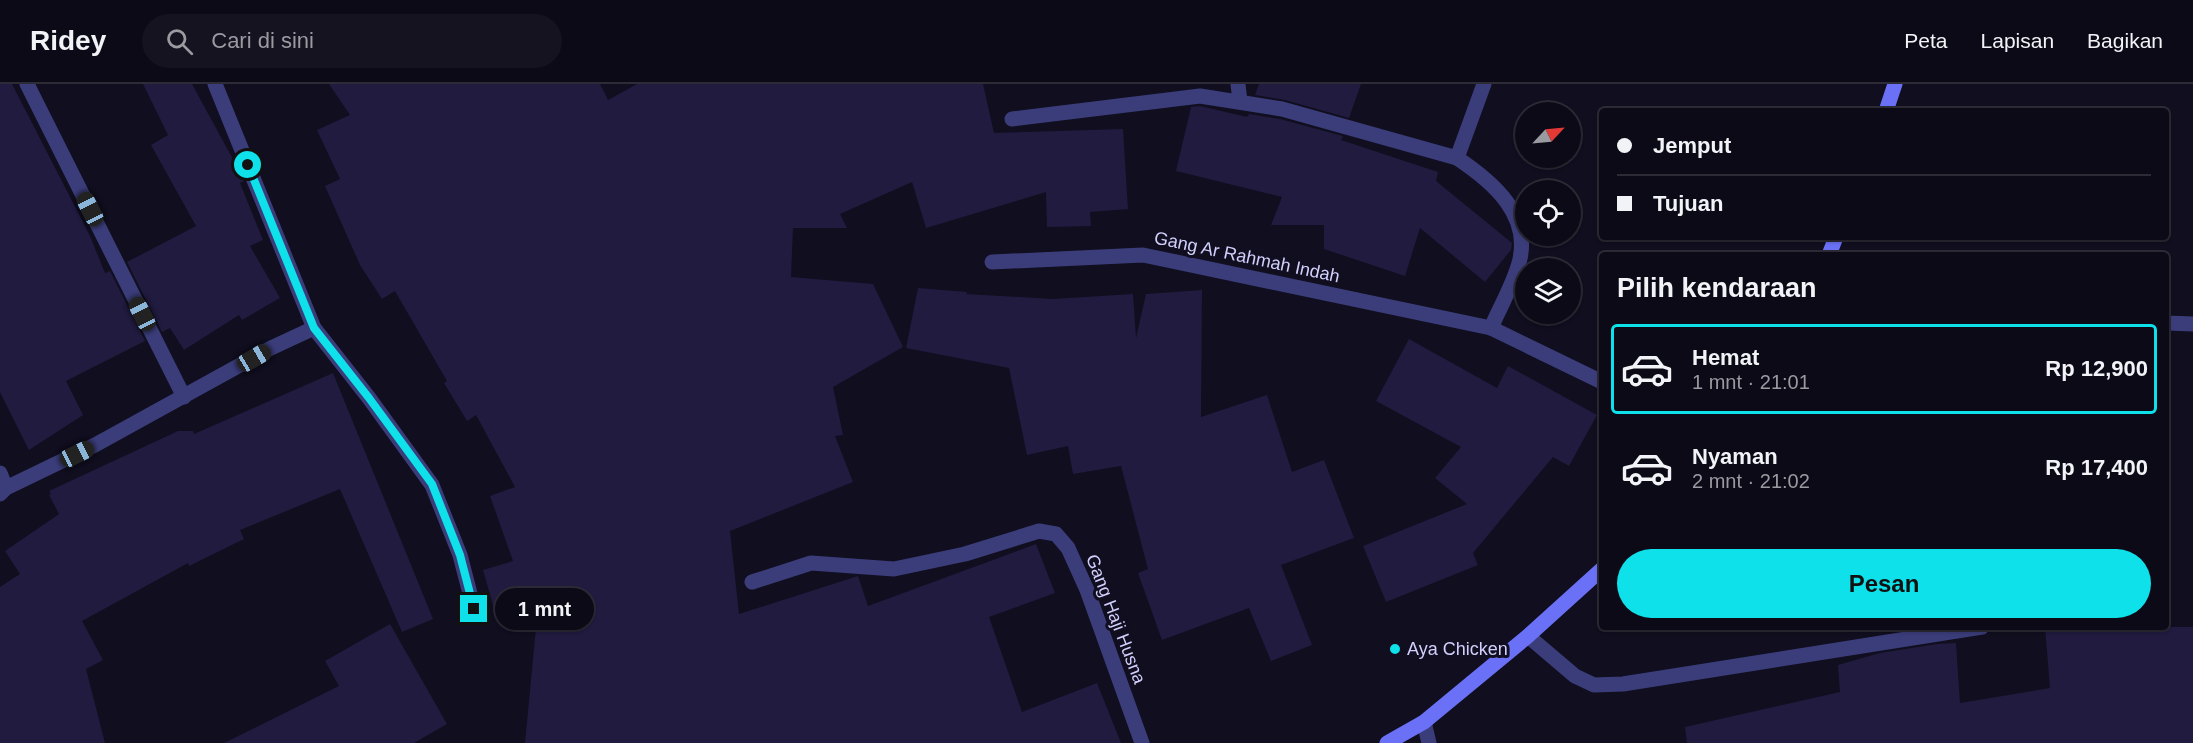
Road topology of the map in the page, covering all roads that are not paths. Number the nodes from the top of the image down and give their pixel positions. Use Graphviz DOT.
graph roads {
  1 [pos="27,84"];
  2 [pos="214,84"];
  3 [pos="1238,84"];
  4 [pos="1484,84"];
  5 [pos="1895,84"];
  6 [pos="1240,102"];
  7 [pos="1887,108"];
  8 [pos="1012,119"];
  9 [pos="1457,158"];
  10 [pos="992,262"];
  11 [pos="2169,323"];
  12 [pos="2193,324"];
  13 [pos="314,328"];
  14 [pos="1491,328"];
  15 [pos="1599,381"];
  16 [pos="184,398"];
  17 [pos="0,474"];
  18 [pos="3,491"];
  19 [pos="1599,572"];
  20 [pos="752,582"];
  21 [pos="474,609"];
  22 [pos="1963,630"];
  23 [pos="1528,636"];
  24 [pos="1424,722"];
  25 [pos="1142,743"];
  26 [pos="1387,743"];
  27 [pos="1429,743"];
  1 -- 16 [label="street"];
  2 -- 13 [label="street"];
  3 -- 6 [label="street"];
  4 -- 9 [label="street"];
  5 -- 7 [label="main road"];
  6 -- 8 [label="street"];
  6 -- 9 [label="street"];
  9 -- 14 [label="street"];
  10 -- 14 [label="street, Gang Ar Rahmah Indah"];
  11 -- 12 [label="street"];
  13 -- 16 [label="street"];
  13 -- 21 [label="street"];
  14 -- 15 [label="street, Gang Ar Rahmah Indah"];
  16 -- 18 [label="street"];
  17 -- 18 [label="street"];
  19 -- 23 [label="main road"];
  20 -- 25 [label="street, Gang Haji Husna"];
  22 -- 23 [label="street"];
  23 -- 24 [label="main road"];
  24 -- 26 [label="main road"];
  24 -- 27 [label="street"];
}
